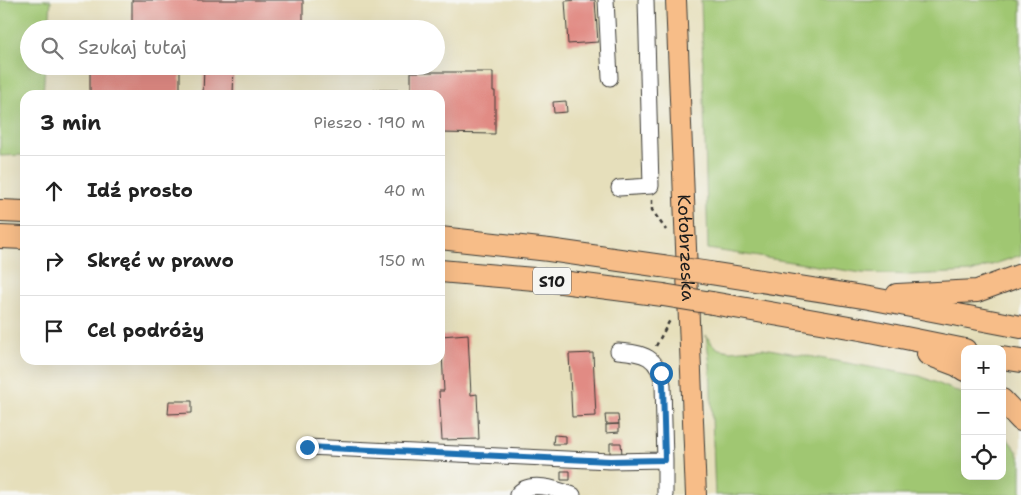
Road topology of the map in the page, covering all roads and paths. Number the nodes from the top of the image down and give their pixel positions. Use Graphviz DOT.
graph roads {
  1 [pos="606,0"];
  2 [pos="646,0"];
  3 [pos="676,0"];
  4 [pos="610,78"];
  5 [pos="619,188"];
  6 [pos="0,211"];
  7 [pos="20,212"];
  8 [pos="0,237"];
  9 [pos="20,238"];
  10 [pos="445,239"];
  11 [pos="445,271"];
  12 [pos="1021,275"];
  13 [pos="869,298"];
  14 [pos="1021,327"];
  15 [pos="866,330"];
  16 [pos="961,349"];
  17 [pos="618,351"];
  18 [pos="1006,359"];
  19 [pos="1021,362"];
  20 [pos="961,368"];
  21 [pos="1006,404"];
  22 [pos="1021,420"];
  23 [pos="307,447"];
  24 [pos="665,460"];
  25 [pos="517,495"];
  26 [pos="573,495"];
  27 [pos="665,495"];
  28 [pos="696,495"];
  1 -- 4 [label="street"];
  2 -- 5 [label="street"];
  3 -- 28 [label="main road, Kołobrzeska"];
  6 -- 7 [label="highway"];
  8 -- 9 [label="highway"];
  10 -- 13 [label="highway, S10, bridge"];
  11 -- 15 [label="highway, S10, bridge"];
  12 -- 13 [label="highway"];
  13 -- 14 [label="highway, S10"];
  15 -- 16 [label="highway, S10"];
  15 -- 20 [label="highway"];
  17 -- 24 [label="street"];
  18 -- 19 [label="highway"];
  21 -- 22 [label="highway"];
  23 -- 24 [label="street"];
  24 -- 27 [label="street"];
  25 -- 26 [label="street"];
}
